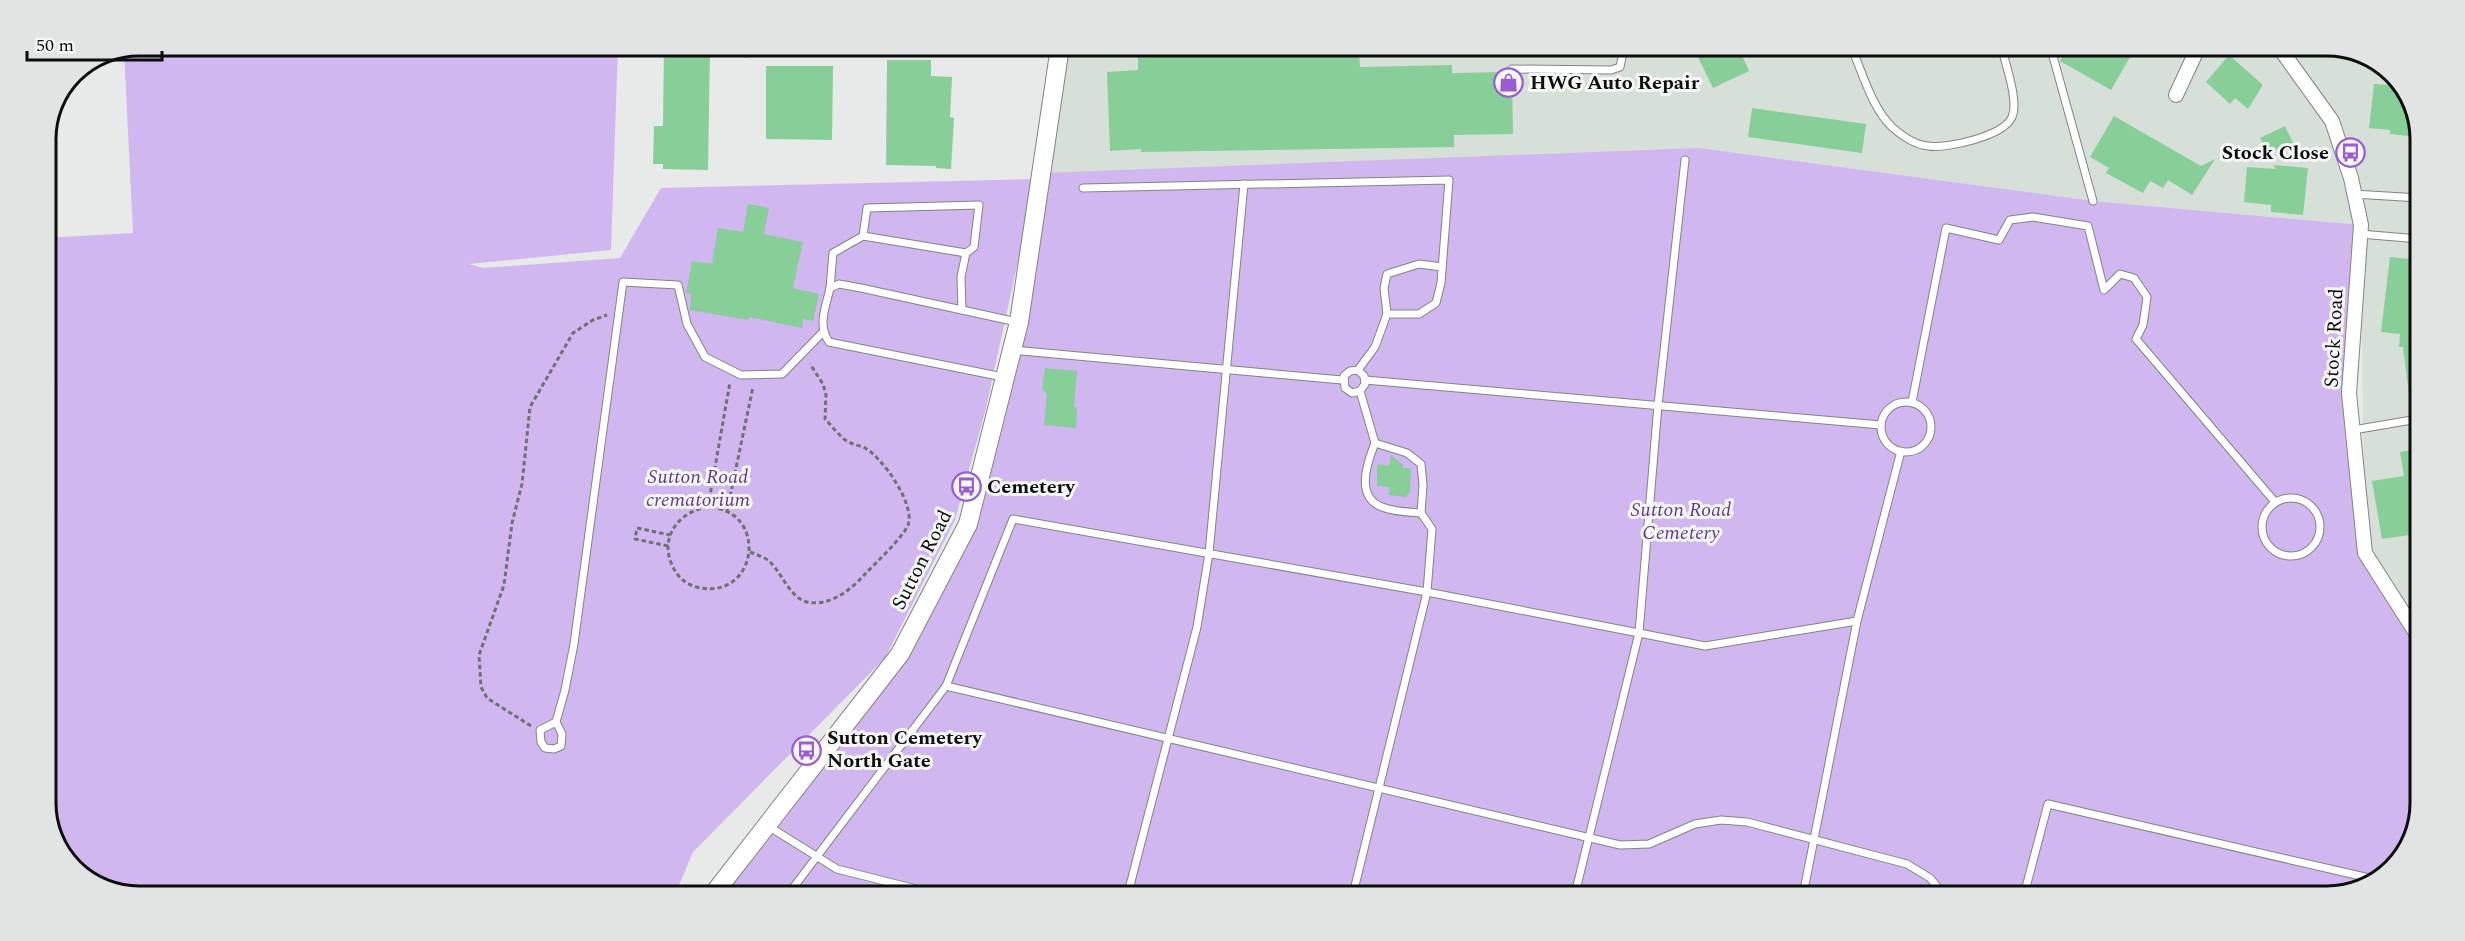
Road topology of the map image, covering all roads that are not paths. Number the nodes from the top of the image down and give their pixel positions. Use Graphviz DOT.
graph roads {
  1 [pos="1059,56"];
  2 [pos="1622,56"];
  3 [pos="1855,56"];
  4 [pos="2004,56"];
  5 [pos="2053,56"];
  6 [pos="2194,56"];
  7 [pos="2285,56"];
  8 [pos="1512,69"];
  9 [pos="2176,95"];
  10 [pos="1685,160"];
  11 [pos="1244,184"];
  12 [pos="1083,188"];
  13 [pos="2354,194"];
  14 [pos="2409,197"];
  15 [pos="2093,201"];
  16 [pos="2360,234"];
  17 [pos="863,236"];
  18 [pos="2409,238"];
  19 [pos="966,253"];
  20 [pos="1442,267"];
  21 [pos="830,288"];
  22 [pos="962,310"];
  23 [pos="1387,314"];
  24 [pos="1019,322"];
  25 [pos="822,333"];
  26 [pos="1012,350"];
  27 [pos="1225,369"];
  28 [pos="1358,370"];
  29 [pos="1005,378"];
  30 [pos="1342,380"];
  31 [pos="1365,380"];
  32 [pos="1360,391"];
  33 [pos="1912,402"];
  34 [pos="1658,405"];
  35 [pos="2409,420"];
  36 [pos="1881,425"];
  37 [pos="2353,430"];
  38 [pos="1375,443"];
  39 [pos="1901,451"];
  40 [pos="2275,502"];
  41 [pos="1421,513"];
  42 [pos="1209,553"];
  43 [pos="1427,592"];
  44 [pos="1857,621"];
  45 [pos="2410,621"];
  46 [pos="1639,633"];
  47 [pos="946,686"];
  48 [pos="556,722"];
  49 [pos="1167,739"];
  50 [pos="1378,788"];
  51 [pos="766,825"];
  52 [pos="1589,838"];
  53 [pos="1815,839"];
  54 [pos="817,855"];
  55 [pos="2364,877"];
  56 [pos="720,886"];
  57 [pos="794,886"];
  58 [pos="904,886"];
  59 [pos="1130,886"];
  60 [pos="1355,886"];
  61 [pos="1577,886"];
  62 [pos="1805,886"];
  63 [pos="1937,886"];
  64 [pos="2027,886"];
  1 -- 24 [label="street, Sutton Road"];
  2 -- 8 [label="lane"];
  3 -- 4 [label="lane"];
  5 -- 15 [label="lane"];
  6 -- 9 [label="street"];
  7 -- 13 [label="street, Stock Road"];
  10 -- 34 [label="lane"];
  11 -- 12 [label="lane"];
  11 -- 20 [label="lane"];
  11 -- 27 [label="lane"];
  13 -- 14 [label="lane"];
  13 -- 16 [label="street, Stock Road"];
  16 -- 18 [label="lane"];
  16 -- 37 [label="street, Stock Road"];
  17 -- 19 [label="lane"];
  17 -- 19 [label="lane"];
  17 -- 21 [label="lane"];
  19 -- 22 [label="lane"];
  20 -- 23 [label="lane"];
  20 -- 23 [label="lane"];
  21 -- 22 [label="lane"];
  21 -- 25 [label="lane"];
  22 -- 24 [label="lane"];
  23 -- 28 [label="lane"];
  24 -- 26 [label="street, Sutton Road"];
  25 -- 29 [label="lane"];
  25 -- 48 [label="lane"];
  26 -- 27 [label="lane"];
  26 -- 29 [label="street, Sutton Road"];
  27 -- 30 [label="lane"];
  27 -- 42 [label="lane"];
  28 -- 30 [label="lane"];
  28 -- 31 [label="lane"];
  29 -- 51 [label="street, Sutton Road"];
  30 -- 32 [label="lane"];
  31 -- 32 [label="lane"];
  31 -- 34 [label="lane"];
  32 -- 38 [label="lane"];
  33 -- 36 [label="lane"];
  33 -- 39 [label="lane"];
  33 -- 40 [label="lane"];
  34 -- 36 [label="lane"];
  34 -- 46 [label="lane"];
  35 -- 37 [label="lane"];
  36 -- 39 [label="lane"];
  37 -- 45 [label="street, Stock Road"];
  38 -- 41 [label="lane"];
  38 -- 41 [label="lane"];
  39 -- 44 [label="lane"];
  40 -- 40 [label="lane"];
  41 -- 43 [label="lane"];
  42 -- 43 [label="lane"];
  42 -- 47 [label="lane"];
  42 -- 49 [label="lane"];
  43 -- 46 [label="lane"];
  43 -- 50 [label="lane"];
  44 -- 46 [label="lane"];
  44 -- 53 [label="lane"];
  46 -- 52 [label="lane"];
  47 -- 49 [label="lane"];
  47 -- 54 [label="lane"];
  48 -- 48 [label="lane"];
  49 -- 50 [label="lane"];
  49 -- 59 [label="lane"];
  50 -- 52 [label="lane"];
  50 -- 60 [label="lane"];
  51 -- 54 [label="lane"];
  51 -- 56 [label="street, Sutton Road"];
  52 -- 53 [label="lane"];
  52 -- 61 [label="lane"];
  53 -- 62 [label="lane"];
  53 -- 63 [label="lane"];
  54 -- 57 [label="lane"];
  54 -- 58 [label="lane"];
  55 -- 64 [label="lane"];
}
